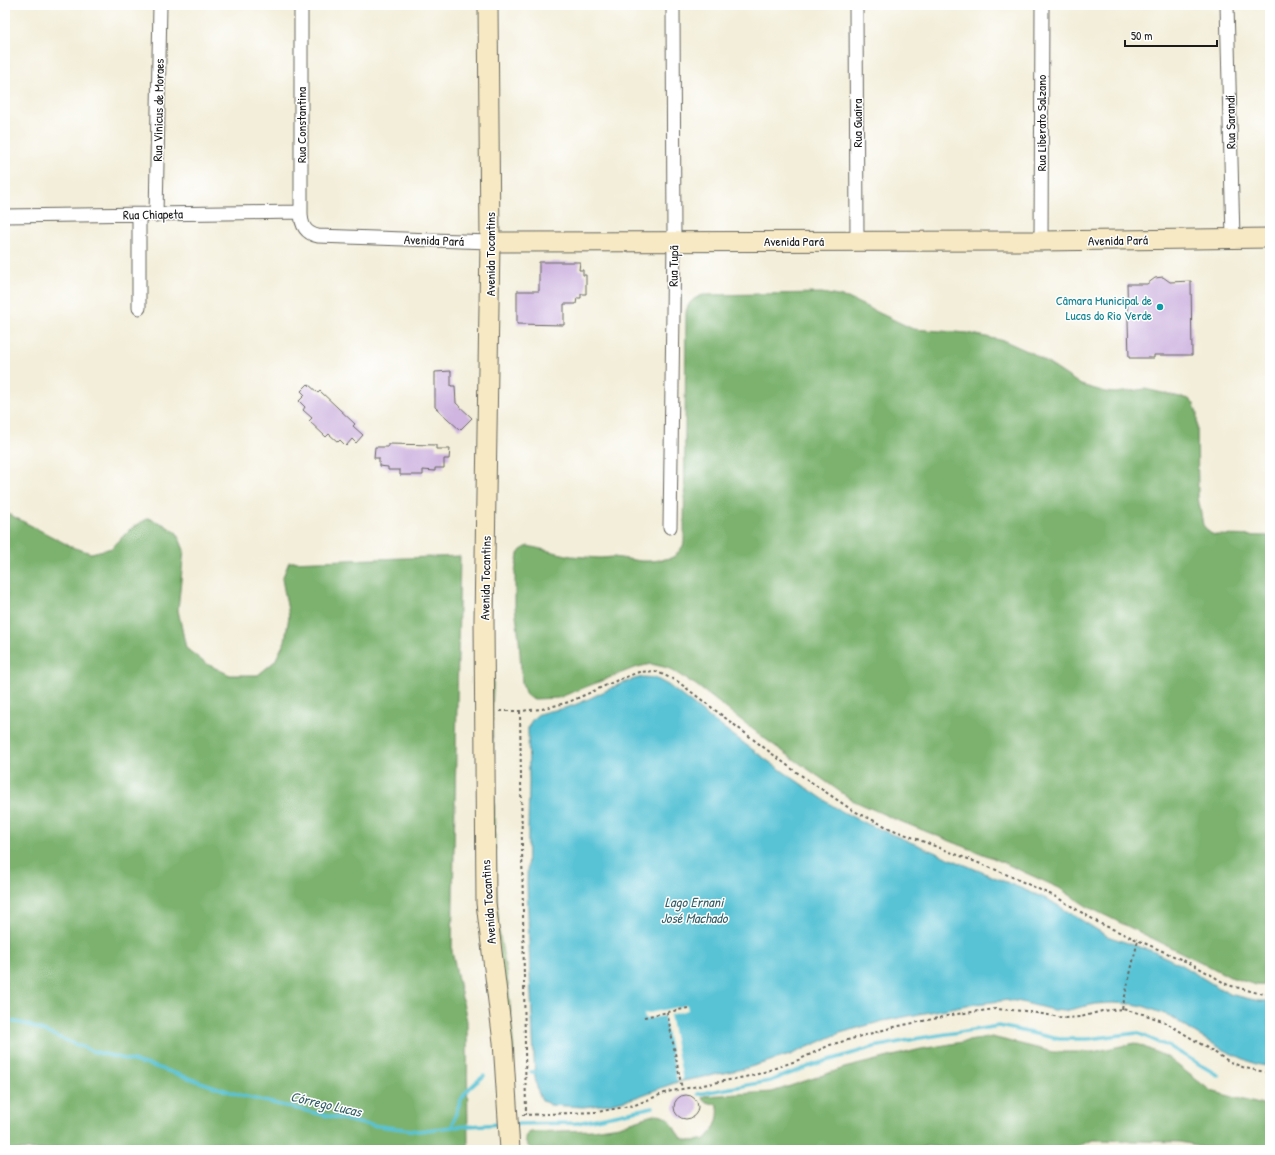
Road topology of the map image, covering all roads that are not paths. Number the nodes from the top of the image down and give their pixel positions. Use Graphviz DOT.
graph roads {
  1 [pos="160,5"];
  2 [pos="301,5"];
  3 [pos="488,5"];
  4 [pos="673,5"];
  5 [pos="856,5"];
  6 [pos="1042,5"];
  7 [pos="1227,5"];
  8 [pos="301,212"];
  9 [pos="139,215"];
  10 [pos="156,215"];
  11 [pos="5,216"];
  12 [pos="318,236"];
  13 [pos="1233,238"];
  14 [pos="1270,238"];
  15 [pos="674,241"];
  16 [pos="857,241"];
  17 [pos="1041,241"];
  18 [pos="490,242"];
  19 [pos="139,308"];
  20 [pos="670,527"];
  21 [pos="510,1149"];
  1 -- 10 [label="street, Rua Vinicus de Moraes"];
  2 -- 8 [label="street, Rua Constantina"];
  3 -- 18 [label="street, Avenida Tocantins"];
  4 -- 15 [label="street, Rua Tupã"];
  5 -- 16 [label="street, Rua Guaíra"];
  6 -- 17 [label="street, Rua Liberato Salzano"];
  7 -- 13 [label="street, Rua Sarandí"];
  8 -- 10 [label="street, Rua Chiapeta"];
  8 -- 12 [label="street, Rua Constantina"];
  9 -- 10 [label="street, Rua Chiapeta"];
  9 -- 11 [label="street, Rua Chiapeta"];
  9 -- 19 [label="street"];
  12 -- 18 [label="street, Avenida Pará"];
  13 -- 14 [label="street, Avenida Pará"];
  13 -- 17 [label="street, Avenida Pará"];
  15 -- 16 [label="street, Avenida Pará"];
  15 -- 18 [label="street, Avenida Pará"];
  15 -- 20 [label="street, Rua Tupã"];
  16 -- 17 [label="street, Avenida Pará"];
  18 -- 21 [label="street, Avenida Tocantins"];
}
